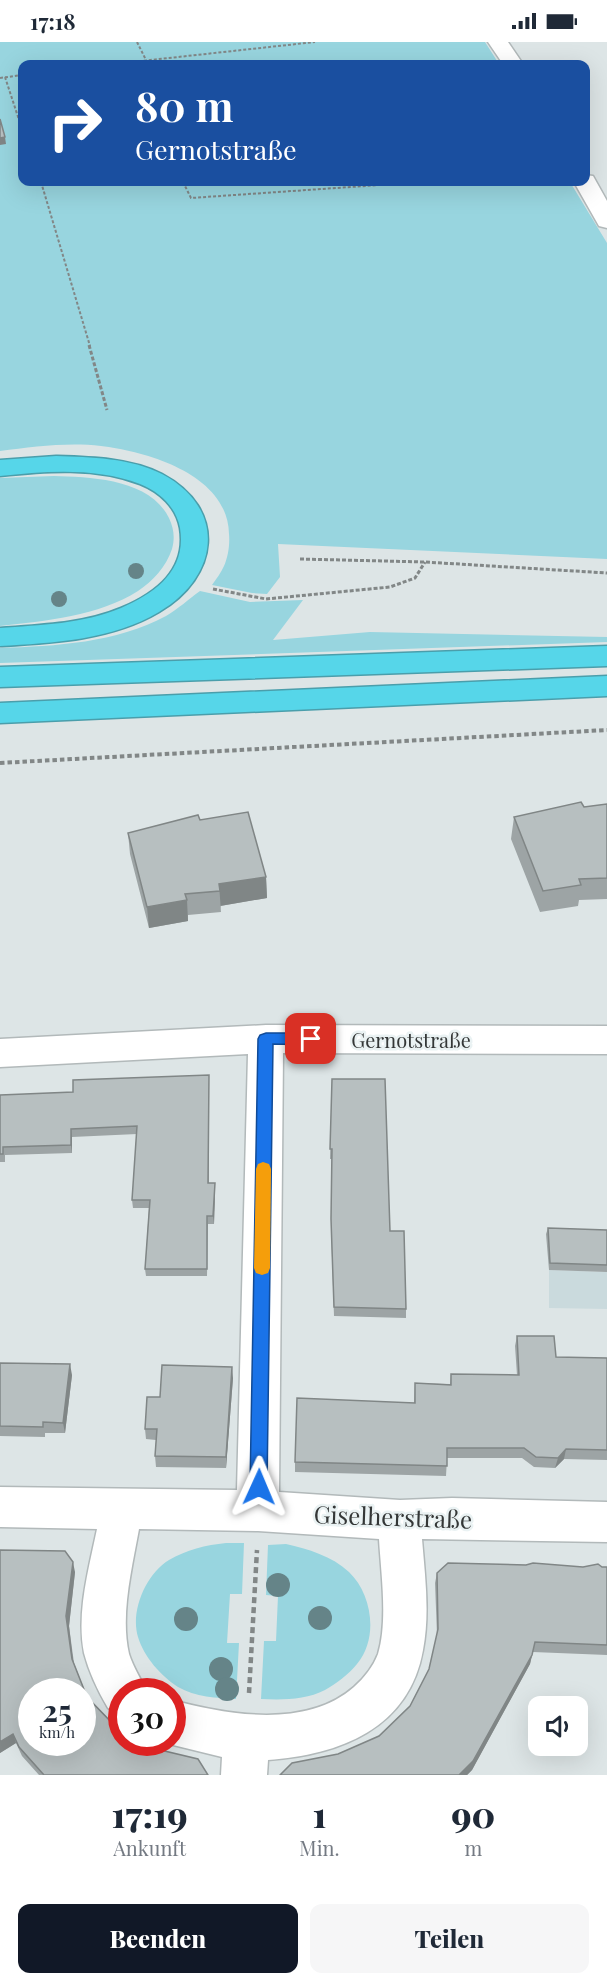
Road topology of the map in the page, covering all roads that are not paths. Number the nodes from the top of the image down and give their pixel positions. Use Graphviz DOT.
graph roads {
  1 [pos="498,42"];
  2 [pos="510,60"];
  3 [pos="588,186"];
  4 [pos="607,221"];
  5 [pos="0,468"];
  6 [pos="0,637"];
  7 [pos="607,656"];
  8 [pos="0,677"];
  9 [pos="607,686"];
  10 [pos="0,713"];
  11 [pos="266,1039"];
  12 [pos="607,1040"];
  13 [pos="0,1053"];
  14 [pos="0,1507"];
  15 [pos="121,1510"];
  16 [pos="258,1511"];
  17 [pos="400,1520"];
  18 [pos="607,1522"];
  19 [pos="115,1678"];
  20 [pos="186,1728"];
  21 [pos="245,1757"];
  1 -- 2 [label="street"];
  3 -- 4 [label="street"];
  5 -- 6 [label="highway"];
  7 -- 8 [label="highway"];
  9 -- 10 [label="highway"];
  11 -- 12 [label="street, Gernotstraße"];
  11 -- 13 [label="street, Gernotstraße"];
  11 -- 16 [label="street"];
  14 -- 15 [label="street, Giselherstraße"];
  15 -- 16 [label="street, Giselherstraße"];
  15 -- 19 [label="street"];
  16 -- 17 [label="street, Giselherstraße"];
  17 -- 18 [label="street, Giselherstraße"];
  17 -- 21 [label="street"];
  20 -- 21 [label="street"];
}
